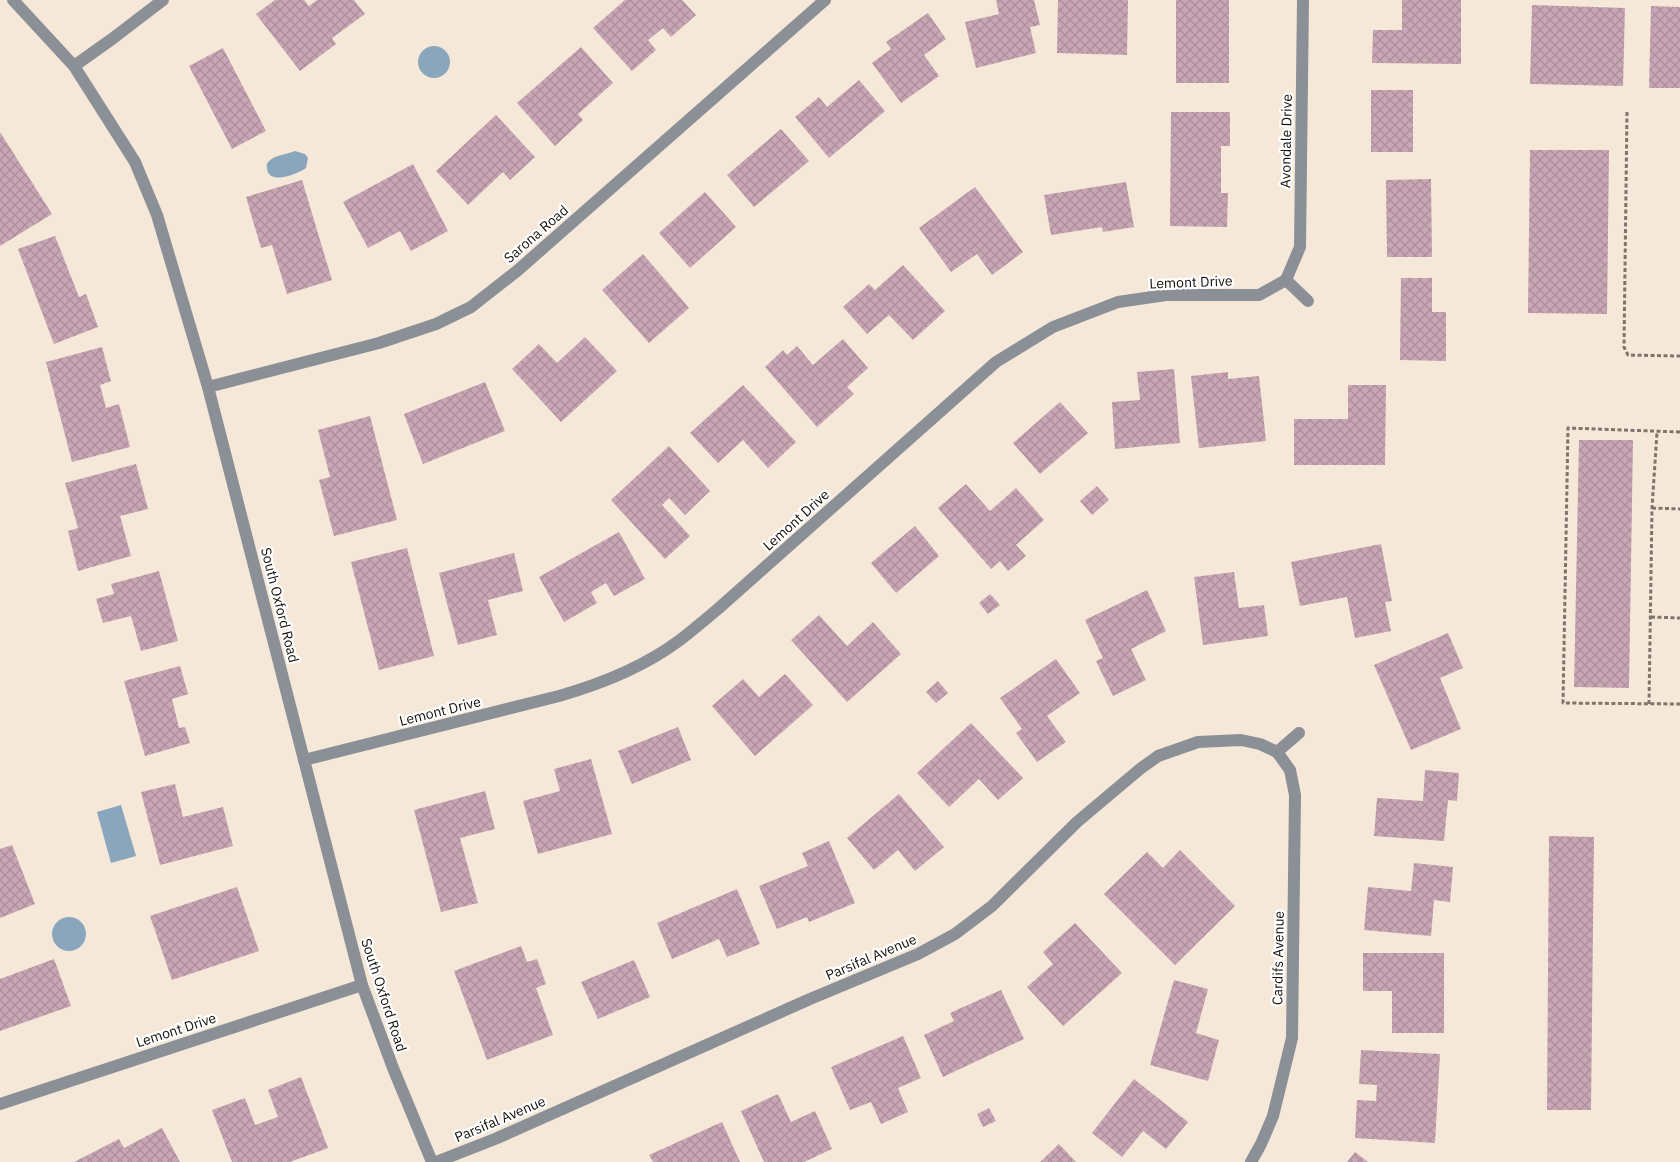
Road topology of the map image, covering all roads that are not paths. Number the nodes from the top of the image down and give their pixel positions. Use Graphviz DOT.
graph roads {
  1 [pos="13,0"];
  2 [pos="163,0"];
  3 [pos="825,0"];
  4 [pos="1303,0"];
  5 [pos="74,66"];
  6 [pos="1286,280"];
  7 [pos="1308,301"];
  8 [pos="208,387"];
  9 [pos="1299,733"];
  10 [pos="1277,752"];
  11 [pos="304,760"];
  12 [pos="362,985"];
  13 [pos="0,1104"];
  14 [pos="432,1162"];
  15 [pos="436,1162"];
  16 [pos="1251,1162"];
  1 -- 5 [label="street, South Oxford Road"];
  2 -- 5 [label="street"];
  3 -- 8 [label="street, Sarona Road"];
  4 -- 6 [label="street, Avondale Drive"];
  5 -- 8 [label="street, South Oxford Road"];
  6 -- 7 [label="street"];
  6 -- 11 [label="street, Lemont Drive"];
  8 -- 11 [label="street, South Oxford Road"];
  9 -- 10 [label="street"];
  10 -- 15 [label="street, Parsifal Avenue"];
  10 -- 16 [label="street, Cardifs Avenue"];
  11 -- 12 [label="street, South Oxford Road"];
  12 -- 13 [label="street, Lemont Drive"];
  12 -- 14 [label="street, South Oxford Road"];
}
